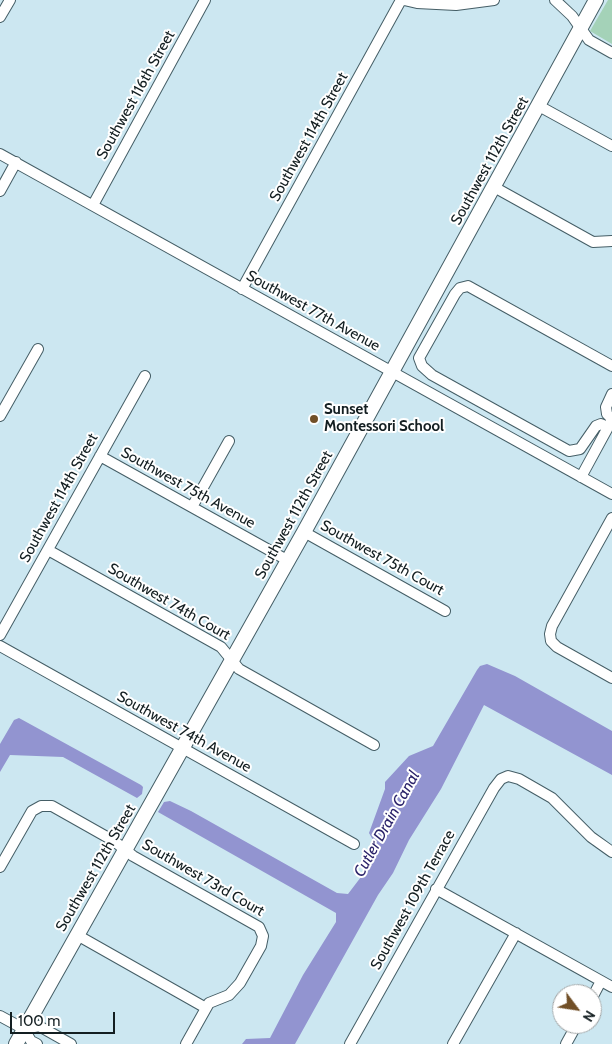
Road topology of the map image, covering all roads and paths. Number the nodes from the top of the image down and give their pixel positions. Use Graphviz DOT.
graph roads {
  1 [pos="10,0"];
  2 [pos="205,0"];
  3 [pos="402,0"];
  4 [pos="494,0"];
  5 [pos="555,0"];
  6 [pos="596,0"];
  7 [pos="0,17"];
  8 [pos="580,28"];
  9 [pos="612,53"];
  10 [pos="539,106"];
  11 [pos="612,146"];
  12 [pos="0,154"];
  13 [pos="16,162"];
  14 [pos="494,187"];
  15 [pos="0,190"];
  16 [pos="93,205"];
  17 [pos="612,241"];
  18 [pos="242,289"];
  19 [pos="38,349"];
  20 [pos="612,366"];
  21 [pos="393,371"];
  22 [pos="145,376"];
  23 [pos="612,394"];
  24 [pos="0,416"];
  25 [pos="611,422"];
  26 [pos="229,441"];
  27 [pos="100,456"];
  28 [pos="581,477"];
  29 [pos="612,494"];
  30 [pos="192,507"];
  31 [pos="612,518"];
  32 [pos="304,532"];
  33 [pos="48,550"];
  34 [pos="288,560"];
  35 [pos="445,611"];
  36 [pos="0,635"];
  37 [pos="0,646"];
  38 [pos="232,659"];
  39 [pos="612,678"];
  40 [pos="374,745"];
  41 [pos="182,749"];
  42 [pos="354,844"];
  43 [pos="125,850"];
  44 [pos="612,852"];
  45 [pos="0,867"];
  46 [pos="436,889"];
  47 [pos="516,933"];
  48 [pos="77,935"];
  49 [pos="601,981"];
  50 [pos="599,984"];
  51 [pos="612,987"];
  52 [pos="206,1008"];
  53 [pos="0,1016"];
  54 [pos="24,1028"];
  55 [pos="16,1044"];
  56 [pos="38,1044"];
  57 [pos="71,1044"];
  58 [pos="186,1044"];
  59 [pos="350,1044"];
  60 [pos="453,1044"];
  1 -- 7 [label="street"];
  2 -- 16 [label="street, Southwest 116th Street"];
  3 -- 4 [label="street"];
  3 -- 18 [label="street, Southwest 114th Street"];
  5 -- 8 [label="street"];
  6 -- 8 [label="main road, Southwest 112th Street"];
  8 -- 9 [label="street"];
  8 -- 10 [label="main road, Southwest 112th Street"];
  10 -- 11 [label="street"];
  10 -- 14 [label="main road, Southwest 112th Street"];
  12 -- 13 [label="street, Southwest 77th Avenue"];
  13 -- 15 [label="street"];
  13 -- 16 [label="street, Southwest 77th Avenue"];
  14 -- 17 [label="street"];
  14 -- 21 [label="main road, Southwest 112th Street"];
  16 -- 18 [label="street, Southwest 77th Avenue"];
  18 -- 21 [label="street, Southwest 77th Avenue"];
  19 -- 24 [label="street"];
  20 -- 25 [label="street"];
  21 -- 28 [label="street, Southwest 77th Avenue"];
  21 -- 32 [label="main road, Southwest 112th Street"];
  22 -- 27 [label="street, Southwest 114th Street"];
  23 -- 25 [label="street"];
  25 -- 28 [label="street"];
  26 -- 30 [label="street"];
  27 -- 30 [label="street, Southwest 75th Avenue"];
  27 -- 33 [label="street, Southwest 114th Street"];
  28 -- 29 [label="street, Southwest 77th Avenue"];
  30 -- 34 [label="street, Southwest 75th Avenue"];
  31 -- 39 [label="street"];
  32 -- 34 [label="main road, Southwest 112th Street"];
  32 -- 35 [label="street, Southwest 75th Court"];
  33 -- 36 [label="street, Southwest 114th Street"];
  33 -- 38 [label="street, Southwest 74th Court"];
  34 -- 38 [label="main road, Southwest 112th Street"];
  37 -- 41 [label="street, Southwest 74th Avenue"];
  38 -- 40 [label="street, Southwest 74th Court"];
  38 -- 41 [label="main road, Southwest 112th Street"];
  41 -- 42 [label="street, Southwest 74th Avenue"];
  41 -- 43 [label="main road, Southwest 112th Street"];
  43 -- 45 [label="street, Southwest 73rd Court"];
  43 -- 48 [label="main road, Southwest 112th Street"];
  43 -- 52 [label="street, Southwest 73rd Court"];
  44 -- 46 [label="street, Southwest 109th Terrace"];
  46 -- 47 [label="street"];
  46 -- 59 [label="street, Southwest 109th Terrace"];
  47 -- 49 [label="street"];
  47 -- 60 [label="street"];
  48 -- 52 [label="street"];
  48 -- 54 [label="main road, Southwest 112th Street"];
  49 -- 50 [label="street"];
  49 -- 51 [label="street"];
  52 -- 58 [label="street"];
  53 -- 54 [label="street"];
  54 -- 55 [label="main road, Southwest 112th Street"];
  54 -- 56 [label="street"];
  54 -- 57 [label="street"];
}
